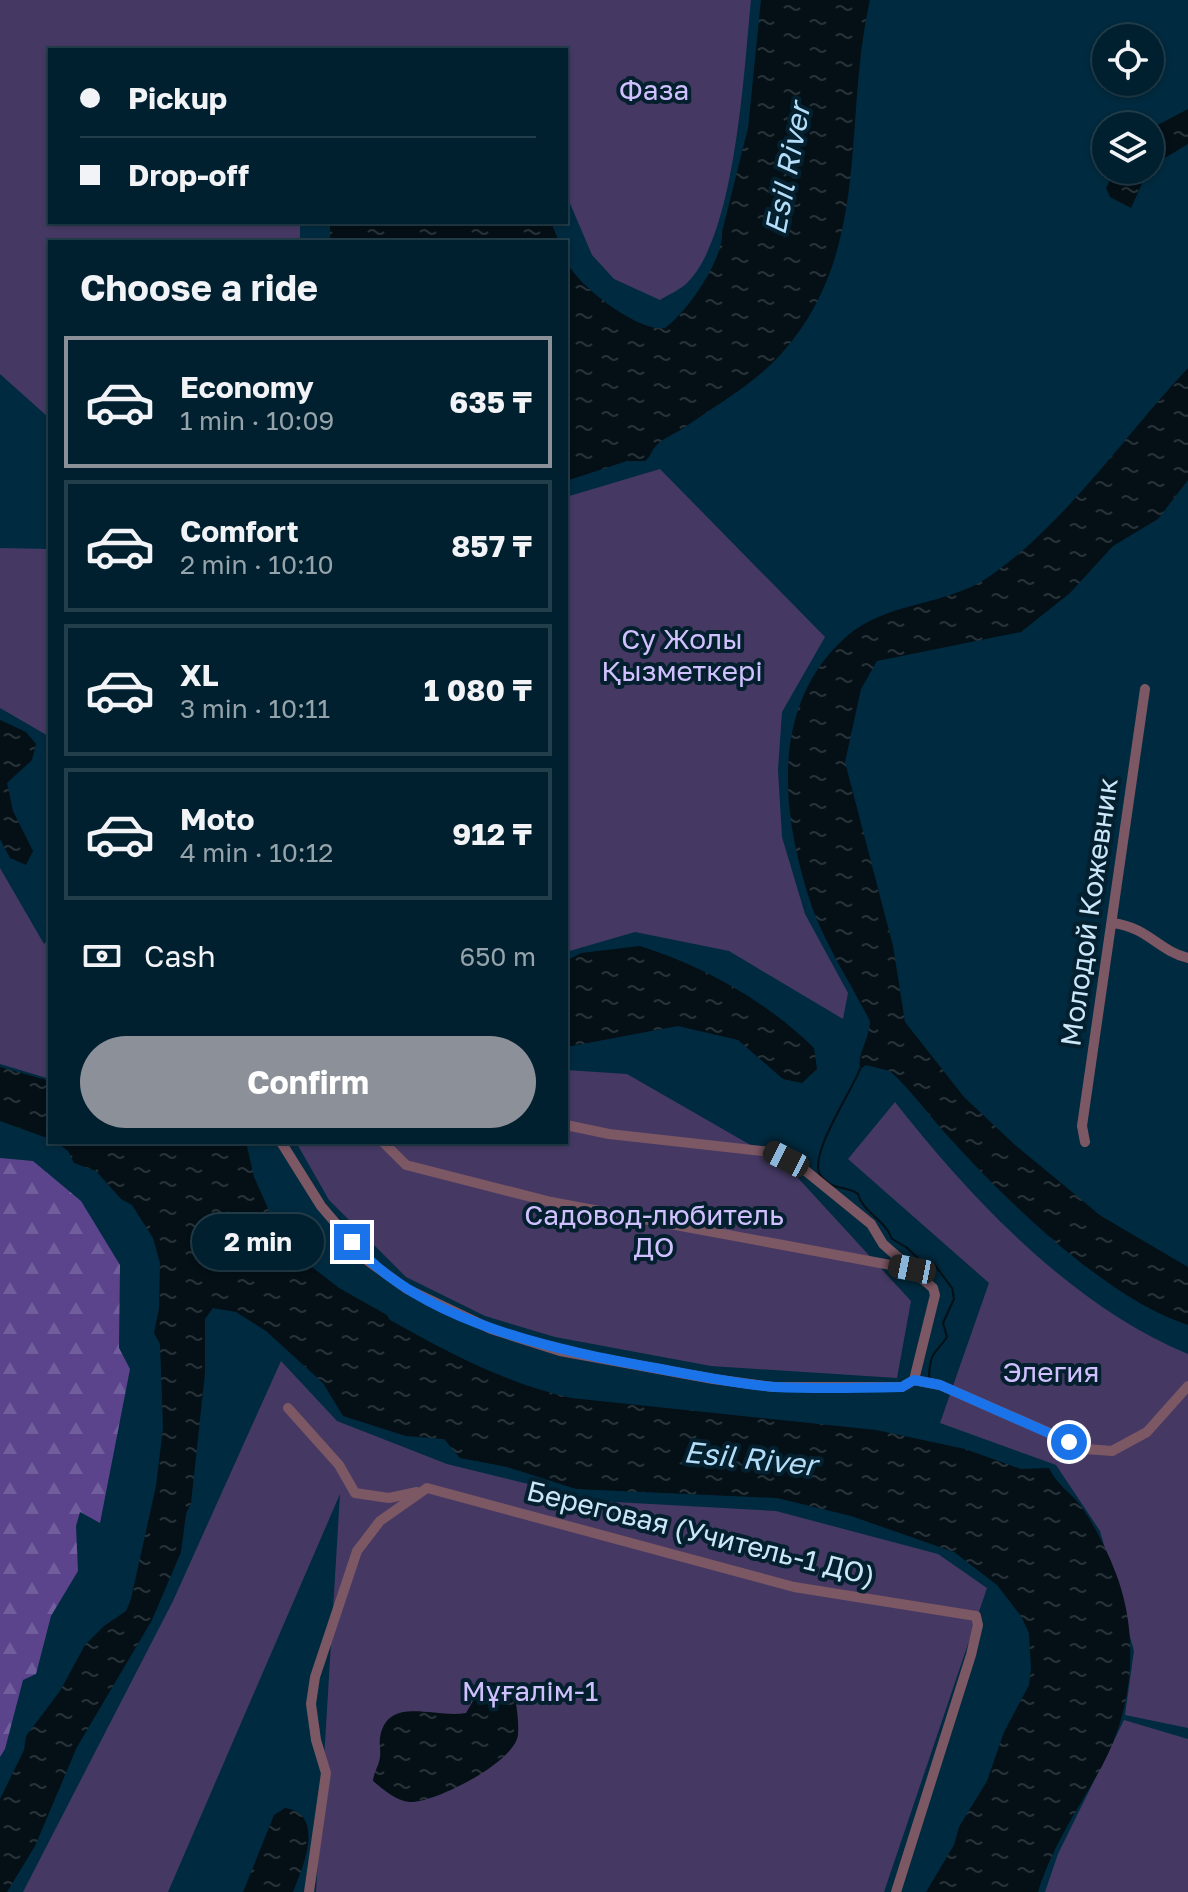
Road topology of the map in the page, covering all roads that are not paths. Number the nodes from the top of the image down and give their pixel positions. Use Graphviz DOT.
graph roads {
  1 [pos="1145,689"];
  2 [pos="1113,923"];
  3 [pos="1188,958"];
  4 [pos="568,1125"];
  5 [pos="1085,1142"];
  6 [pos="282,1144"];
  7 [pos="385,1144"];
  8 [pos="912,1269"];
  9 [pos="914,1380"];
  10 [pos="1188,1386"];
  11 [pos="288,1408"];
  12 [pos="425,1489"];
  13 [pos="309,1892"];
  14 [pos="896,1892"];
  1 -- 2 [label="street, Молодой Кожевник"];
  2 -- 3 [label="street"];
  2 -- 5 [label="street, Молодой Кожевник"];
  4 -- 8 [label="street"];
  6 -- 9 [label="street"];
  7 -- 8 [label="street"];
  8 -- 9 [label="street"];
  9 -- 10 [label="street"];
  11 -- 12 [label="street"];
  12 -- 13 [label="street"];
  12 -- 14 [label="street, Береговая (Учитель-1 ДО)"];
}
